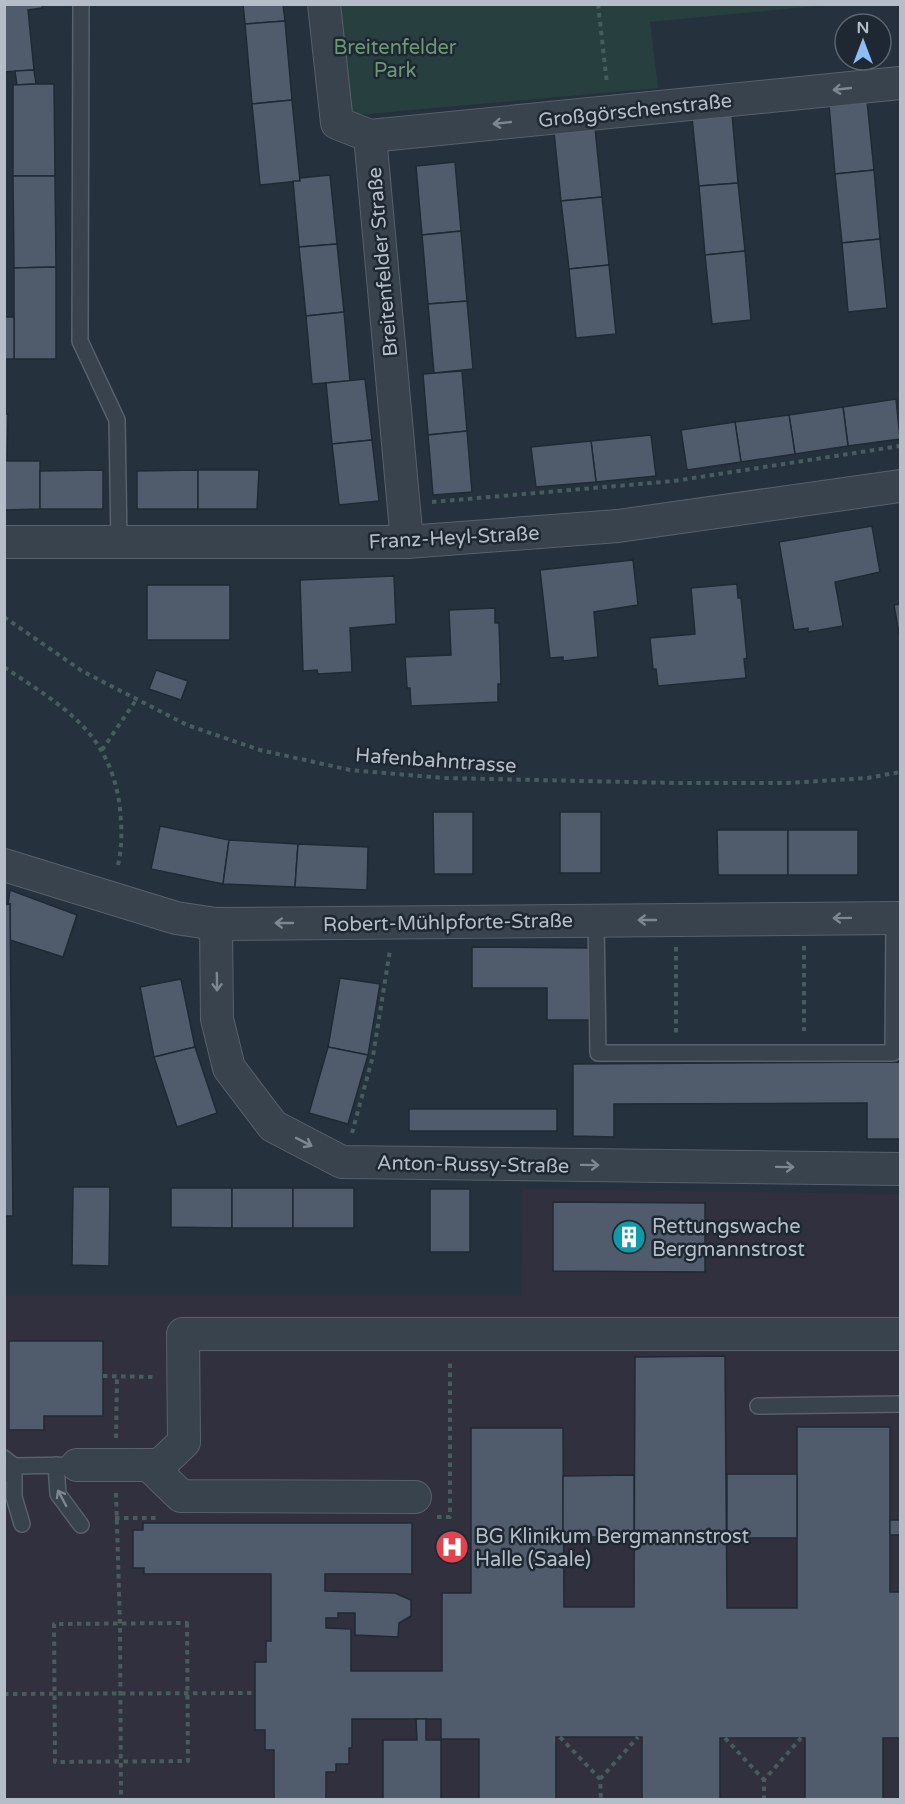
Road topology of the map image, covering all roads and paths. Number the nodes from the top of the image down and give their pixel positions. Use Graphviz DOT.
graph roads {
  1 [pos="81,4"];
  2 [pos="324,4"];
  3 [pos="598,4"];
  4 [pos="900,83"];
  5 [pos="610,113"];
  6 [pos="370,136"];
  7 [pos="900,446"];
  8 [pos="900,486"];
  9 [pos="404,505"];
  10 [pos="4,542"];
  11 [pos="119,542"];
  12 [pos="407,542"];
  13 [pos="4,617"];
  14 [pos="4,667"];
  15 [pos="136,700"];
  16 [pos="102,750"];
  17 [pos="900,772"];
  18 [pos="4,865"];
  19 [pos="110,896"];
  20 [pos="897,917"];
  21 [pos="804,918"];
  22 [pos="596,920"];
  23 [pos="676,920"];
  24 [pos="392,922"];
  25 [pos="216,924"];
  26 [pos="676,1053"];
  27 [pos="804,1053"];
  28 [pos="342,1162"];
  29 [pos="900,1169"];
  30 [pos="900,1334"];
  31 [pos="103,1376"];
  32 [pos="117,1376"];
  33 [pos="183,1377"];
  34 [pos="900,1404"];
  35 [pos="758,1406"];
  36 [pos="66,1465"];
  37 [pos="116,1465"];
  38 [pos="149,1465"];
  39 [pos="8,1466"];
  40 [pos="415,1497"];
  41 [pos="22,1524"];
  42 [pos="81,1525"];
  43 [pos="120,1623"];
  44 [pos="120,1693"];
  45 [pos="187,1693"];
  46 [pos="255,1693"];
  47 [pos="4,1694"];
  48 [pos="54,1694"];
  49 [pos="560,1737"];
  50 [pos="638,1737"];
  51 [pos="725,1738"];
  52 [pos="801,1738"];
  53 [pos="120,1761"];
  54 [pos="600,1779"];
  55 [pos="764,1780"];
  56 [pos="121,1800"];
  57 [pos="601,1800"];
  58 [pos="764,1800"];
  1 -- 11 [label="lane"];
  2 -- 6 [label="street"];
  3 -- 5 [label="path"];
  4 -- 5 [label="street, Großgörschenstraße, one-way"];
  5 -- 6 [label="street, Großgörschenstraße, one-way"];
  6 -- 9 [label="street, Breitenfelder Straße"];
  7 -- 9 [label="path"];
  8 -- 12 [label="street, Franz-Heyl-Straße"];
  9 -- 12 [label="street, Breitenfelder Straße"];
  10 -- 11 [label="street, Franz-Heyl-Straße"];
  11 -- 12 [label="street, Franz-Heyl-Straße"];
  13 -- 15 [label="path, Hafenbahntrasse"];
  14 -- 16 [label="path"];
  15 -- 16 [label="path"];
  15 -- 17 [label="path, Hafenbahntrasse"];
  16 -- 19 [label="path"];
  18 -- 19 [label="street, Robert-Mühlpforte-Straße"];
  19 -- 25 [label="street, Robert-Mühlpforte-Straße"];
  20 -- 21 [label="street, Robert-Mühlpforte-Straße, one-way"];
  20 -- 27 [label="lane"];
  21 -- 23 [label="street, Robert-Mühlpforte-Straße"];
  21 -- 27 [label="path"];
  23 -- 22 [label="street, Robert-Mühlpforte-Straße, one-way"];
  22 -- 24 [label="street, Robert-Mühlpforte-Straße"];
  22 -- 26 [label="lane"];
  23 -- 26 [label="path"];
  24 -- 25 [label="street, Robert-Mühlpforte-Straße, one-way"];
  24 -- 28 [label="path"];
  25 -- 28 [label="street, Anton-Russy-Straße, one-way"];
  26 -- 27 [label="lane"];
  28 -- 29 [label="street, Anton-Russy-Straße, one-way"];
  30 -- 33 [label="street"];
  31 -- 32 [label="path"];
  32 -- 33 [label="path"];
  32 -- 37 [label="path"];
  33 -- 38 [label="street"];
  34 -- 35 [label="lane"];
  36 -- 37 [label="street"];
  36 -- 39 [label="lane"];
  42 -- 36 [label="lane, one-way"];
  37 -- 38 [label="street"];
  37 -- 43 [label="path"];
  38 -- 40 [label="street"];
  39 -- 41 [label="lane"];
  43 -- 44 [label="path"];
  43 -- 45 [label="path"];
  43 -- 48 [label="path"];
  44 -- 45 [label="path"];
  44 -- 48 [label="path"];
  44 -- 53 [label="path"];
  45 -- 46 [label="path"];
  45 -- 53 [label="path"];
  47 -- 48 [label="path"];
  48 -- 53 [label="path"];
  49 -- 54 [label="path"];
  50 -- 54 [label="path"];
  51 -- 55 [label="path"];
  52 -- 55 [label="path"];
  53 -- 56 [label="path"];
  54 -- 57 [label="path"];
  55 -- 58 [label="path"];
}
